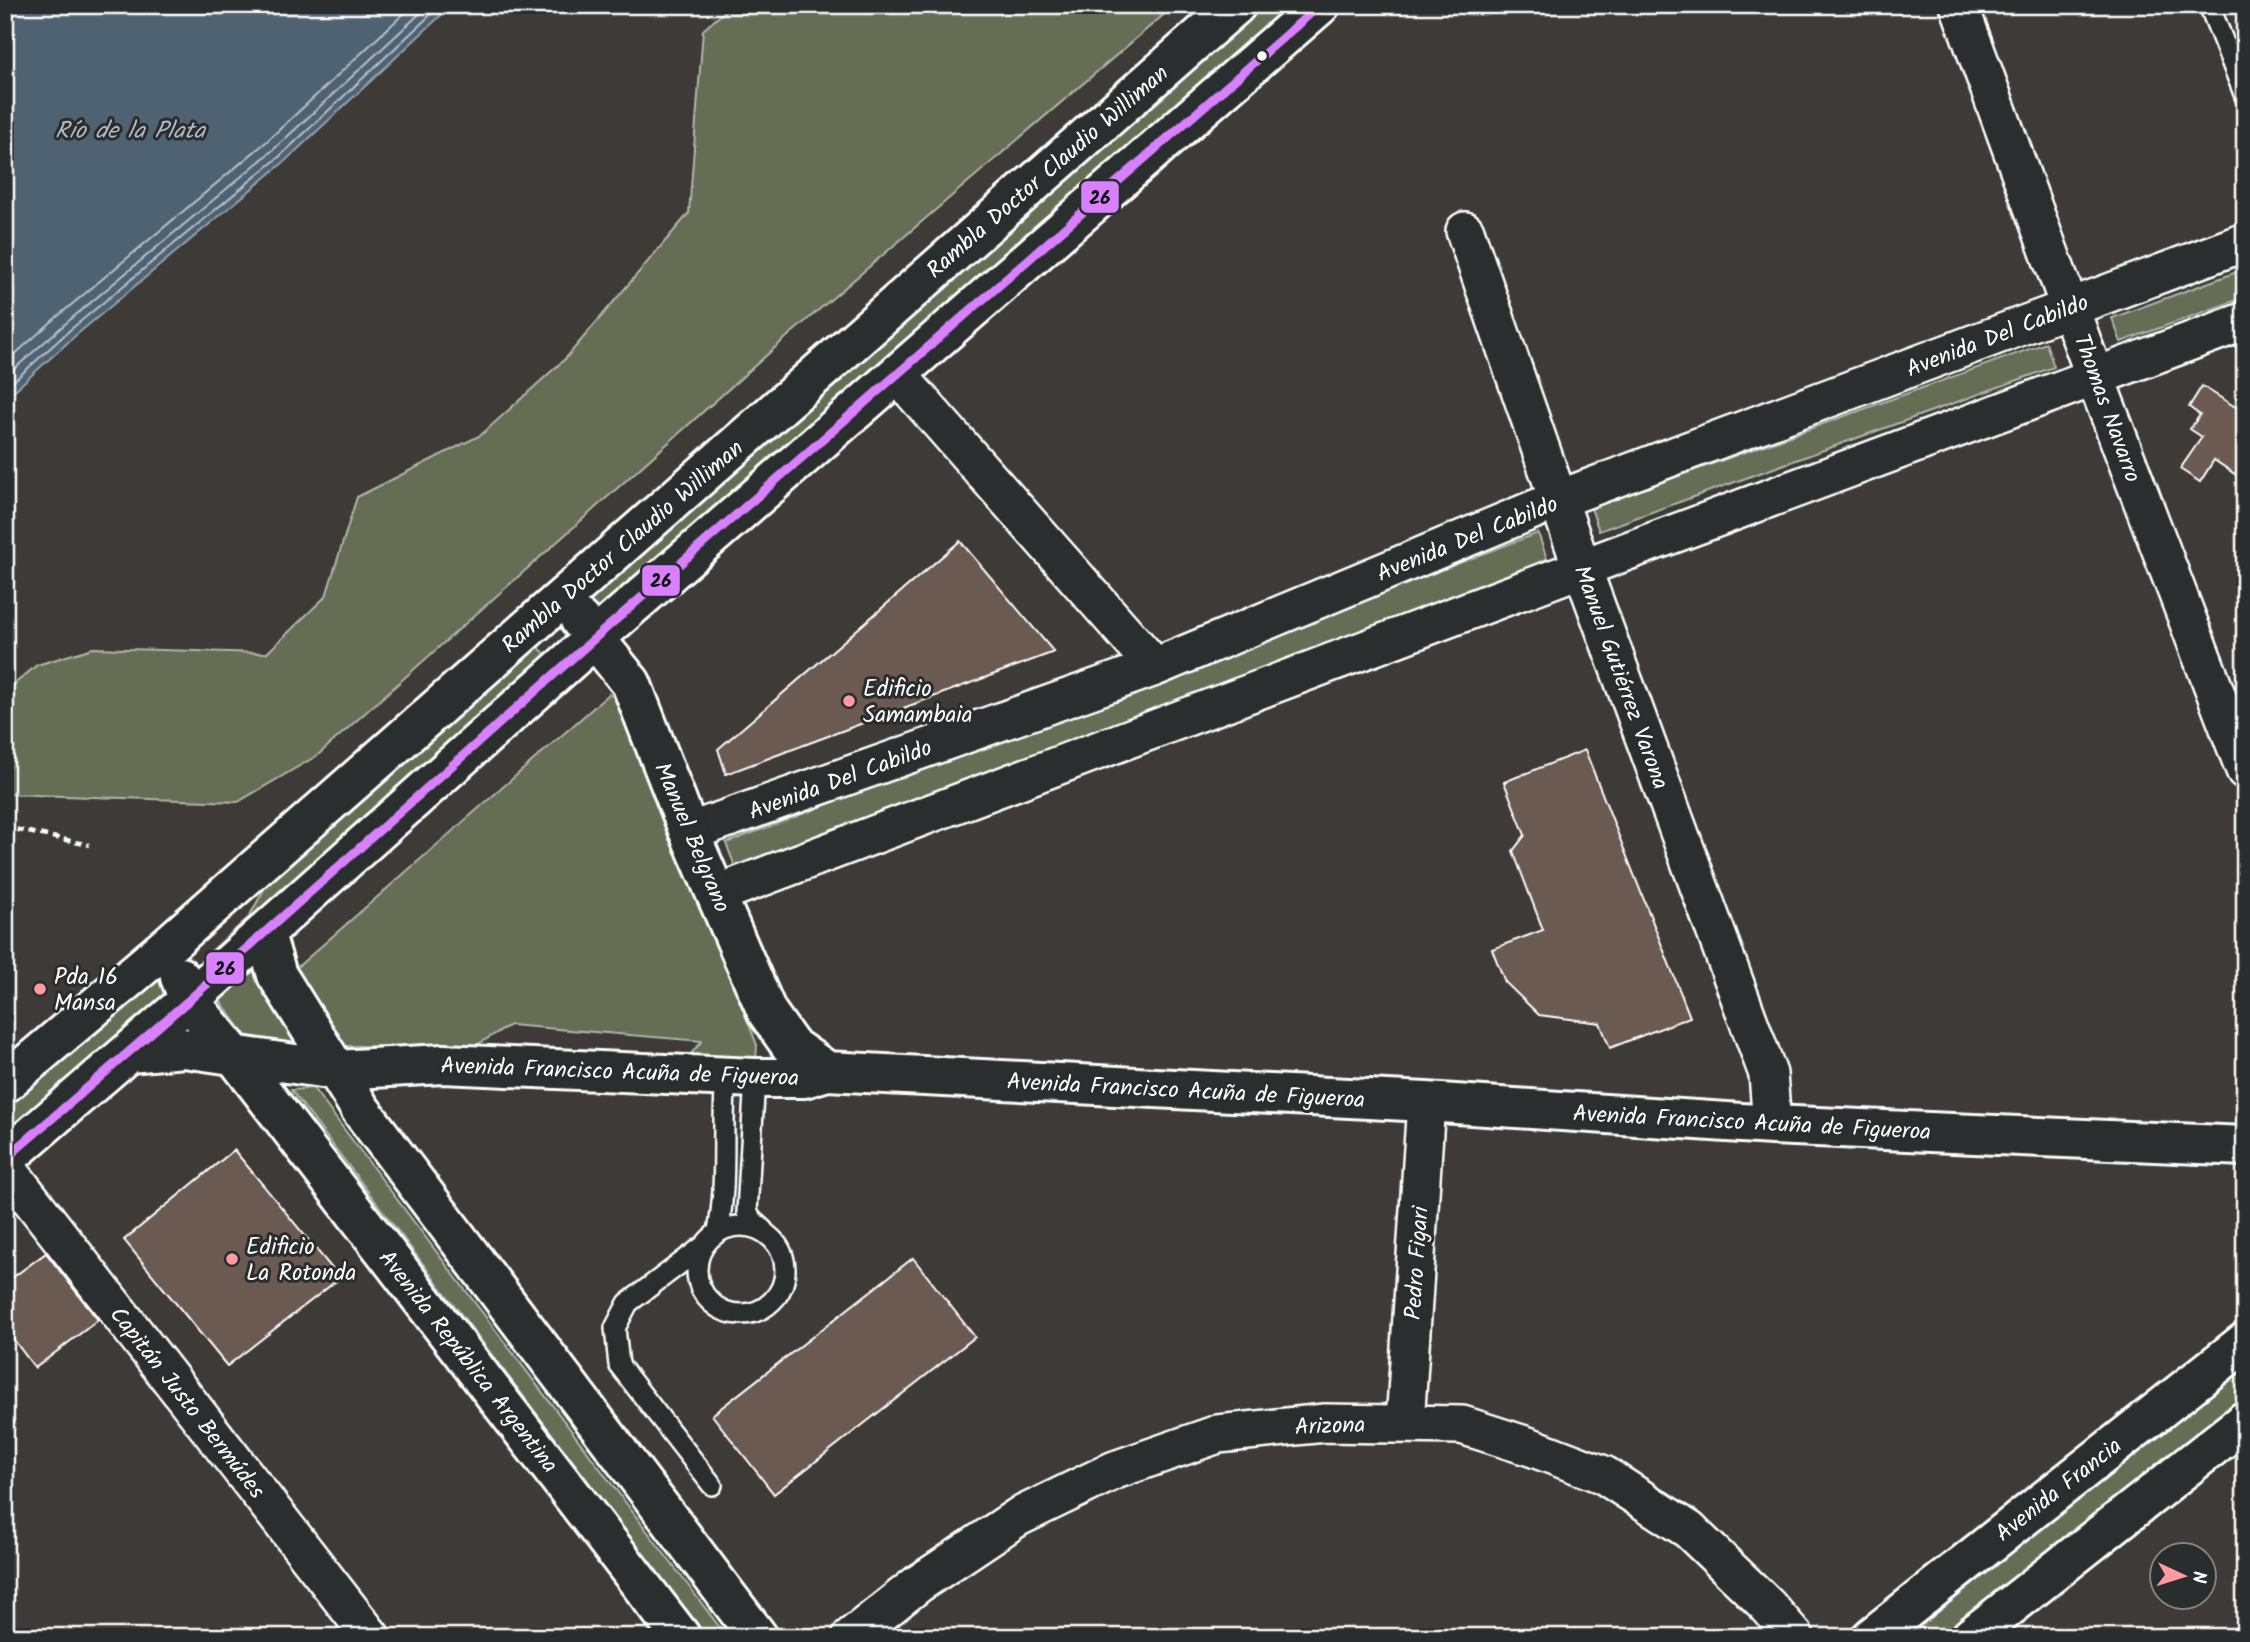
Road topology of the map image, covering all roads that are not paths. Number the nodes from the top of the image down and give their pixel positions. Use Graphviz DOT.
graph roads {
  1 [pos="1236,5"];
  2 [pos="1320,5"];
  3 [pos="1959,5"];
  4 [pos="2209,5"];
  5 [pos="2245,96"];
  6 [pos="1465,231"];
  7 [pos="2245,242"];
  8 [pos="2071,307"];
  9 [pos="2245,321"];
  10 [pos="898,375"];
  11 [pos="2095,377"];
  12 [pos="1557,500"];
  13 [pos="1581,568"];
  14 [pos="562,598"];
  15 [pos="595,638"];
  16 [pos="1155,667"];
  17 [pos="2245,771"];
  18 [pos="689,832"];
  19 [pos="717,894"];
  20 [pos="265,934"];
  21 [pos="167,946"];
  22 [pos="190,1000"];
  23 [pos="129,1053"];
  24 [pos="234,1055"];
  25 [pos="336,1070"];
  26 [pos="827,1071"];
  27 [pos="740,1078"];
  28 [pos="5,1083"];
  29 [pos="1426,1102"];
  30 [pos="1772,1125"];
  31 [pos="2245,1146"];
  32 [pos="5,1159"];
  33 [pos="5,1167"];
  34 [pos="764,1230"];
  35 [pos="718,1231"];
  36 [pos="702,1247"];
  37 [pos="2245,1342"];
  38 [pos="2245,1421"];
  39 [pos="1405,1424"];
  40 [pos="712,1485"];
  41 [pos="371,1637"];
  42 [pos="681,1637"];
  43 [pos="758,1637"];
  44 [pos="851,1637"];
  45 [pos="1796,1637"];
  46 [pos="1872,1637"];
  47 [pos="1971,1637"];
  1 -- 14 [label="street, Rambla Doctor Claudio Williman"];
  2 -- 10 [label="street"];
  3 -- 8 [label="street, Thomas Navarro"];
  4 -- 5 [label="lane"];
  6 -- 12 [label="street, Manuel Gutiérrez Varona"];
  7 -- 8 [label="street, Avenida Del Cabildo"];
  8 -- 11 [label="street, Thomas Navarro"];
  8 -- 12 [label="street, Avenida Del Cabildo"];
  9 -- 11 [label="street"];
  10 -- 15 [label="street"];
  10 -- 16 [label="street"];
  11 -- 13 [label="street"];
  11 -- 17 [label="street, Thomas Navarro"];
  12 -- 13 [label="street, Manuel Gutiérrez Varona"];
  12 -- 16 [label="street, Avenida Del Cabildo"];
  13 -- 19 [label="street"];
  13 -- 30 [label="street, Manuel Gutiérrez Varona"];
  14 -- 15 [label="street, Manuel Belgrano"];
  14 -- 21 [label="street, Rambla Doctor Claudio Williman"];
  15 -- 18 [label="street, Manuel Belgrano"];
  15 -- 20 [label="street"];
  16 -- 18 [label="street, Avenida Del Cabildo"];
  18 -- 19 [label="street, Manuel Belgrano"];
  19 -- 26 [label="street, Manuel Belgrano"];
  20 -- 22 [label="street"];
  20 -- 25 [label="street"];
  21 -- 22 [label="street, Avenida República Argentina"];
  21 -- 28 [label="street, Rambla Doctor Claudio Williman"];
  22 -- 23 [label="street"];
  22 -- 24 [label="street, Avenida República Argentina"];
  23 -- 24 [label="street, Avenida Francisco Acuña de Figueroa"];
  23 -- 32 [label="street"];
  24 -- 25 [label="street, Avenida Francisco Acuña de Figueroa"];
  24 -- 42 [label="street, Avenida República Argentina"];
  25 -- 27 [label="street, Avenida Francisco Acuña de Figueroa"];
  25 -- 43 [label="street"];
  26 -- 27 [label="street, Avenida Francisco Acuña de Figueroa"];
  26 -- 29 [label="street, Avenida Francisco Acuña de Figueroa"];
  27 -- 34 [label="lane"];
  27 -- 35 [label="lane"];
  29 -- 30 [label="street, Avenida Francisco Acuña de Figueroa"];
  29 -- 39 [label="street, Pedro Figari"];
  30 -- 31 [label="street, Avenida Francisco Acuña de Figueroa"];
  33 -- 41 [label="street, Capitán Justo Bermúdes"];
  34 -- 35 [label="lane"];
  34 -- 36 [label="lane"];
  35 -- 36 [label="lane"];
  36 -- 40 [label="lane"];
  37 -- 46 [label="street, Avenida Francia"];
  38 -- 47 [label="street"];
  39 -- 44 [label="street, Arizona"];
  39 -- 45 [label="street, Arizona"];
}
